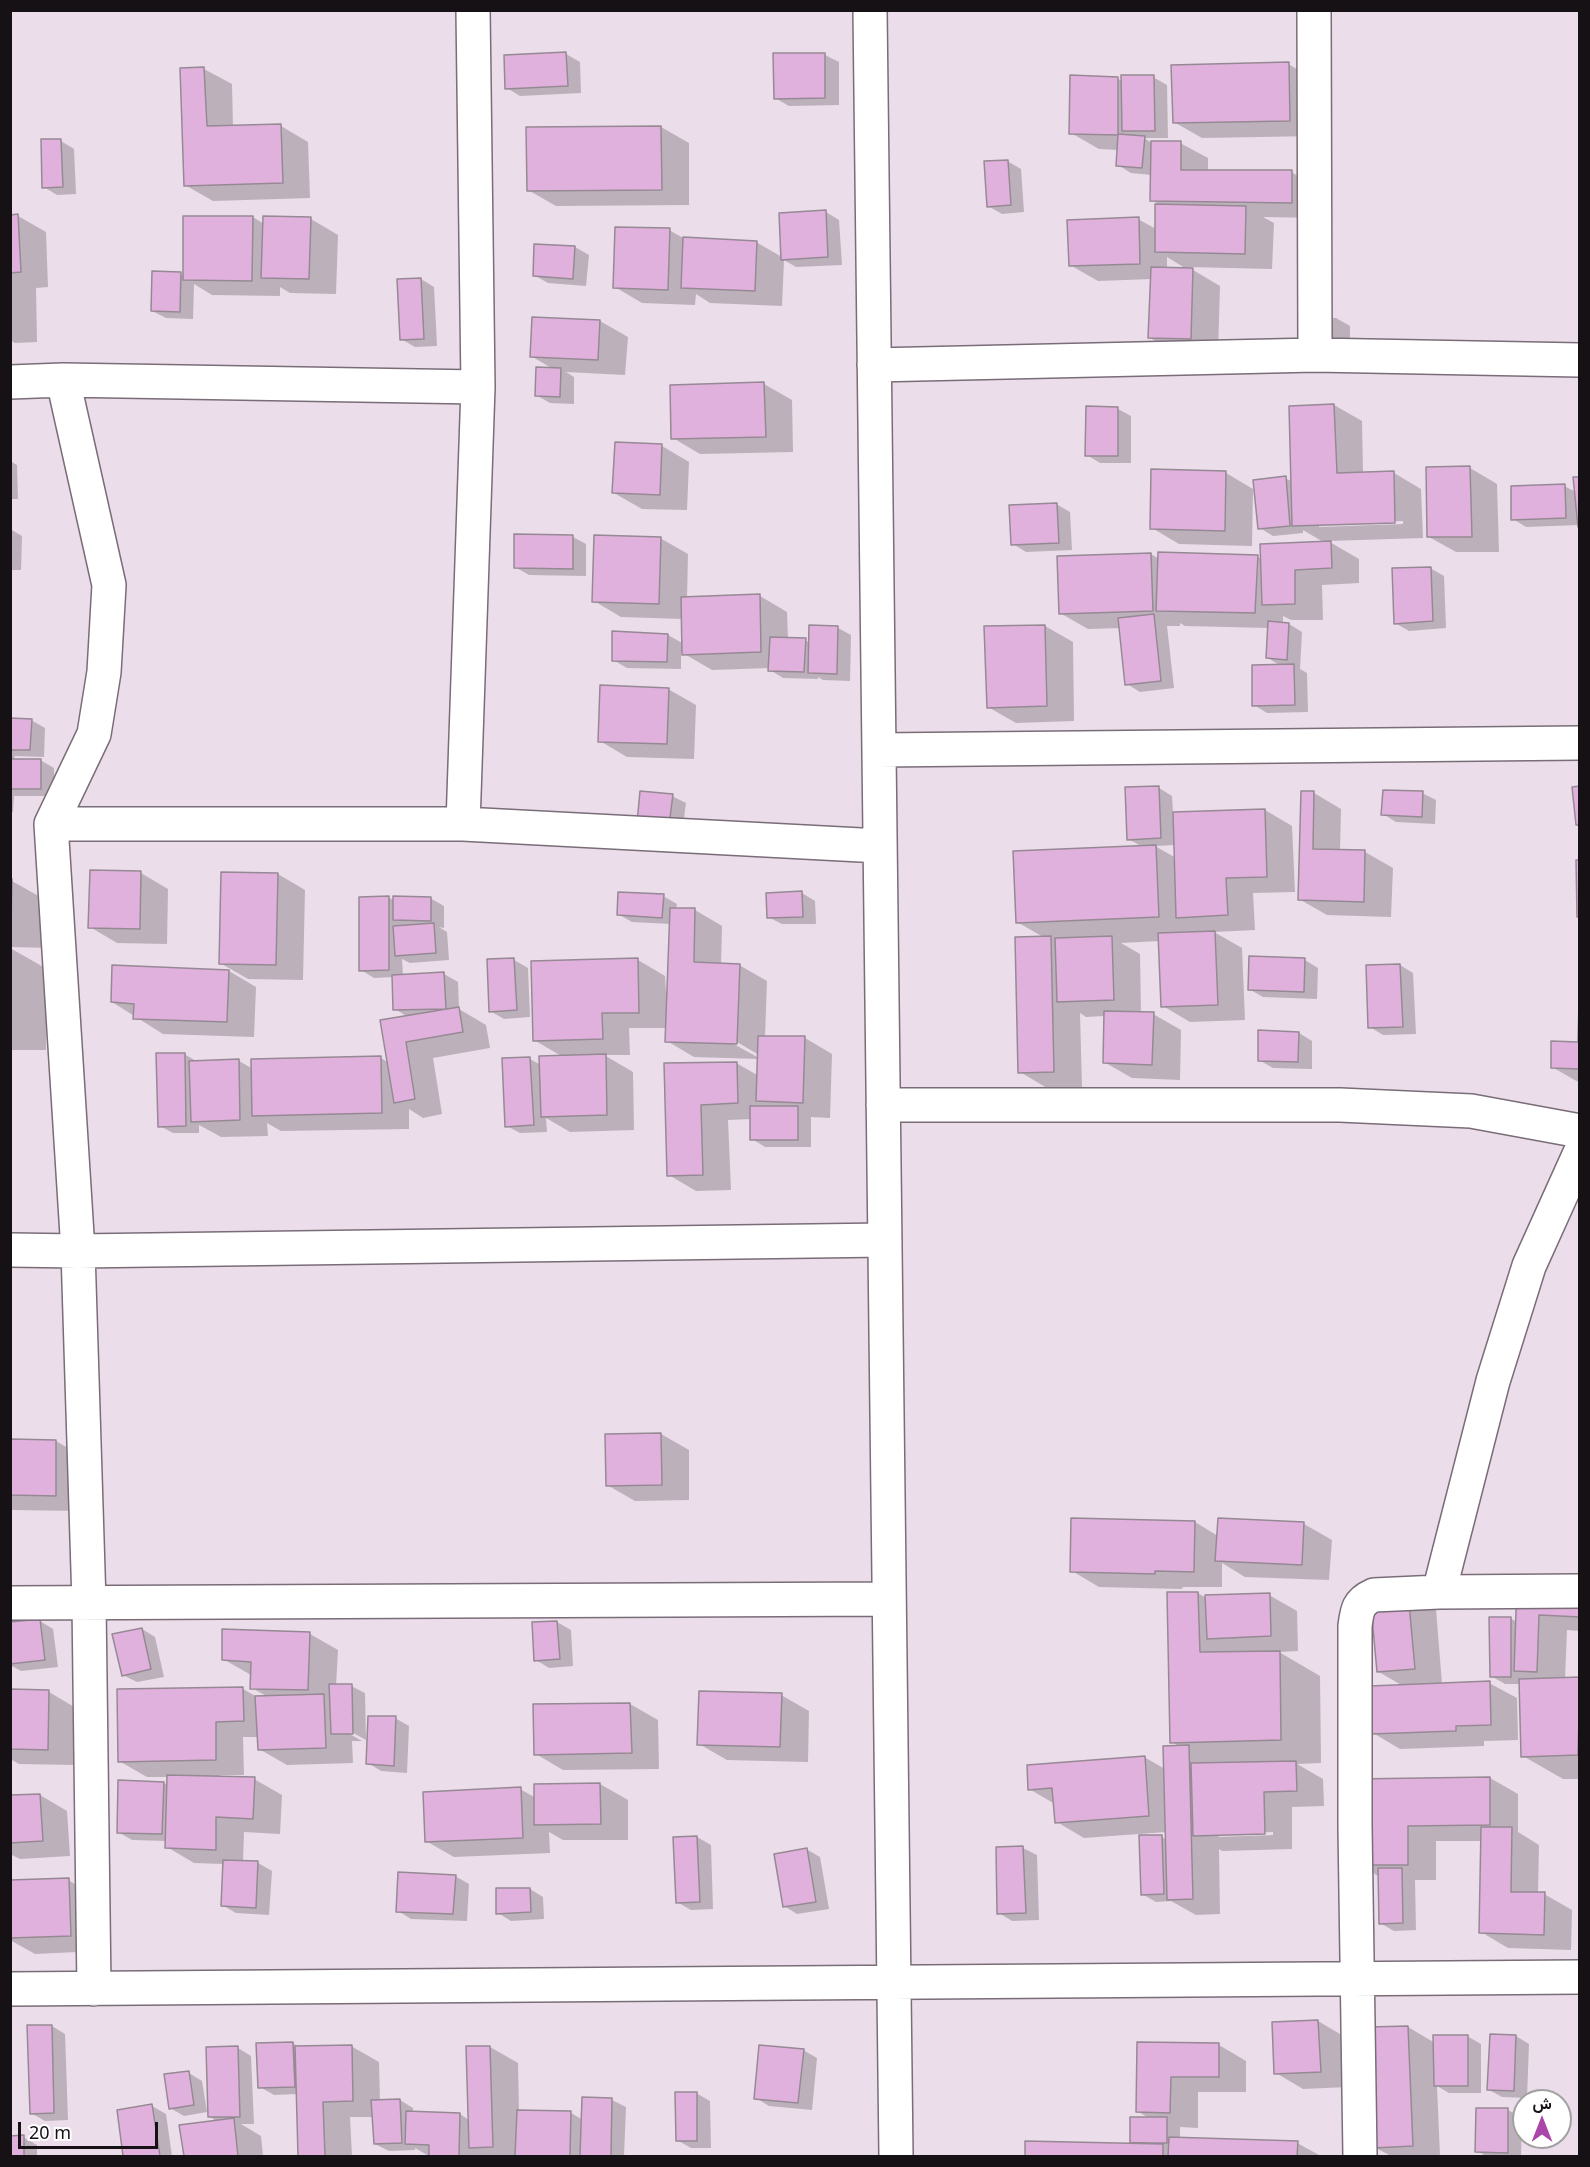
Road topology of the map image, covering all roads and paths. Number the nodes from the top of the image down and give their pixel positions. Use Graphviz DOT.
graph roads {
  1 [pos="473,10"];
  2 [pos="870,10"];
  3 [pos="1314,10"];
  4 [pos="1315,355"];
  5 [pos="1580,360"];
  6 [pos="874,365"];
  7 [pos="63,380"];
  8 [pos="10,381"];
  9 [pos="478,387"];
  10 [pos="1580,743"];
  11 [pos="879,750"];
  12 [pos="51,824"];
  13 [pos="463,824"];
  14 [pos="880,846"];
  15 [pos="884,1105"];
  16 [pos="1580,1131"];
  17 [pos="1580,1153"];
  18 [pos="885,1240"];
  19 [pos="10,1251"];
  20 [pos="78,1251"];
  21 [pos="1580,1591"];
  22 [pos="1439,1592"];
  23 [pos="890,1599"];
  24 [pos="10,1603"];
  25 [pos="89,1603"];
  26 [pos="1580,1977"];
  27 [pos="1356,1979"];
  28 [pos="894,1983"];
  29 [pos="10,1989"];
  30 [pos="94,1989"];
  31 [pos="896,2157"];
  32 [pos="1360,2157"];
  1 -- 9 [label="street"];
  2 -- 6 [label="street"];
  3 -- 4 [label="street"];
  4 -- 5 [label="street"];
  4 -- 6 [label="street"];
  6 -- 11 [label="street"];
  7 -- 8 [label="street"];
  7 -- 9 [label="street"];
  7 -- 12 [label="street"];
  9 -- 13 [label="street"];
  10 -- 11 [label="street"];
  11 -- 14 [label="street"];
  12 -- 13 [label="street"];
  12 -- 20 [label="street"];
  13 -- 14 [label="street"];
  14 -- 15 [label="street"];
  15 -- 16 [label="street"];
  15 -- 18 [label="street"];
  17 -- 22 [label="street"];
  18 -- 20 [label="street"];
  18 -- 23 [label="street"];
  19 -- 20 [label="street"];
  20 -- 25 [label="street"];
  21 -- 22 [label="street"];
  22 -- 27 [label="street"];
  23 -- 25 [label="street"];
  23 -- 28 [label="street"];
  24 -- 25 [label="street"];
  25 -- 30 [label="street"];
  26 -- 27 [label="street"];
  27 -- 28 [label="street"];
  27 -- 32 [label="street"];
  28 -- 30 [label="street"];
  28 -- 31 [label="street"];
  29 -- 30 [label="street"];
}
